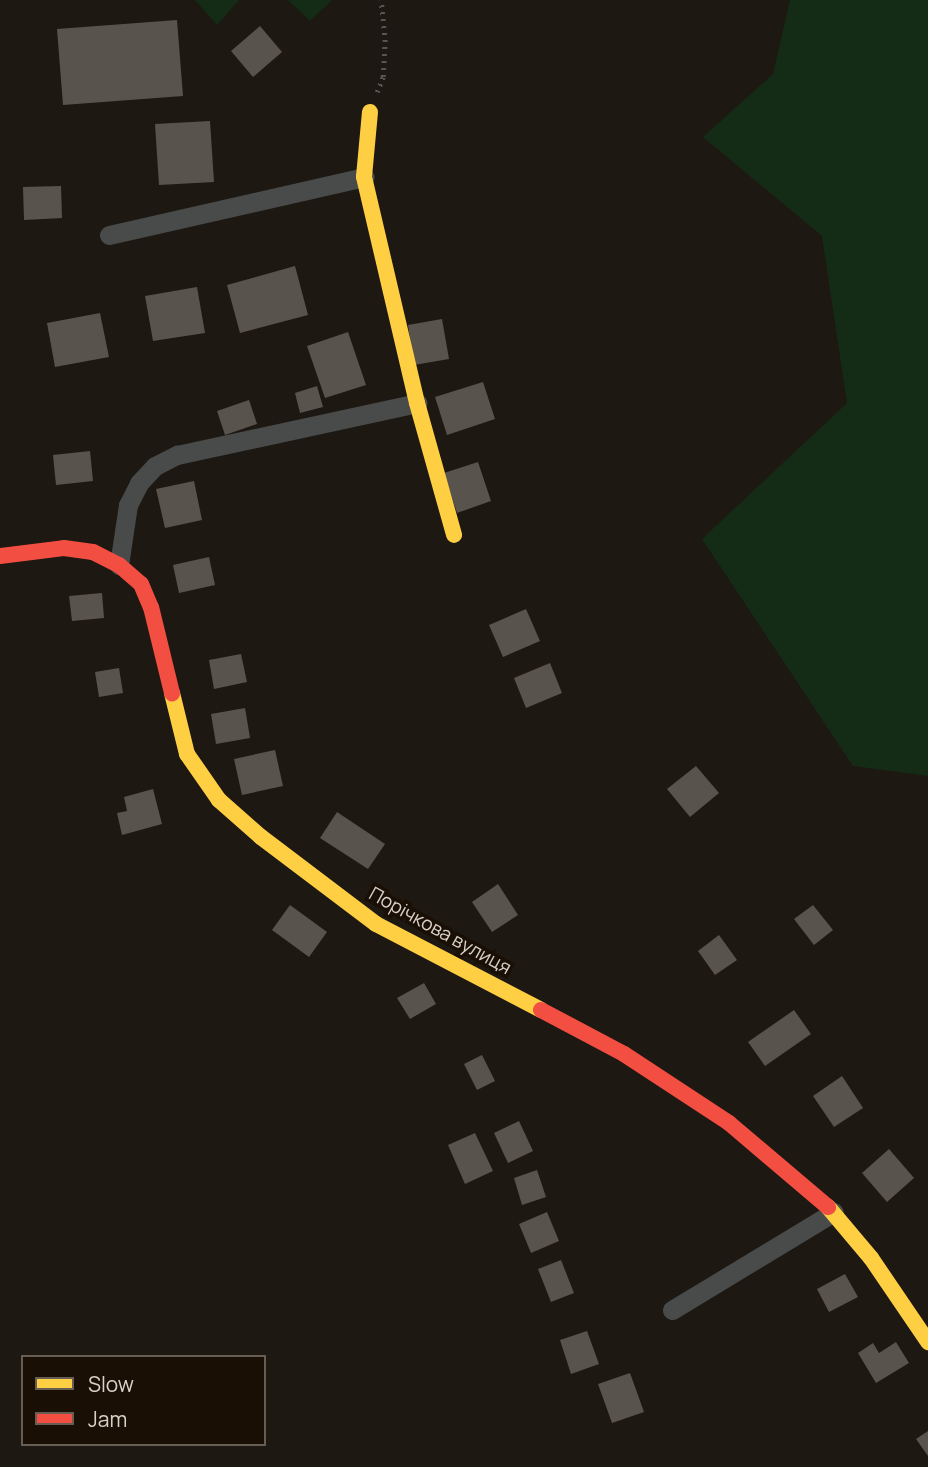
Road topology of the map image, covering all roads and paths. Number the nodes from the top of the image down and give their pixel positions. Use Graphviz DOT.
graph roads {
  1 [pos="381,0"];
  2 [pos="370,112"];
  3 [pos="364,177"];
  4 [pos="110,235"];
  5 [pos="417,403"];
  6 [pos="454,535"];
  7 [pos="0,556"];
  8 [pos="119,565"];
  9 [pos="834,1212"];
  10 [pos="672,1310"];
  11 [pos="928,1342"];
  1 -- 2 [label="path"];
  2 -- 3 [label="street"];
  3 -- 4 [label="street"];
  3 -- 5 [label="street"];
  5 -- 6 [label="street"];
  5 -- 8 [label="street"];
  7 -- 8 [label="street, Порічкова вулиця"];
  8 -- 9 [label="street, Порічкова вулиця"];
  9 -- 10 [label="street"];
  9 -- 11 [label="street, Порічкова вулиця"];
}
